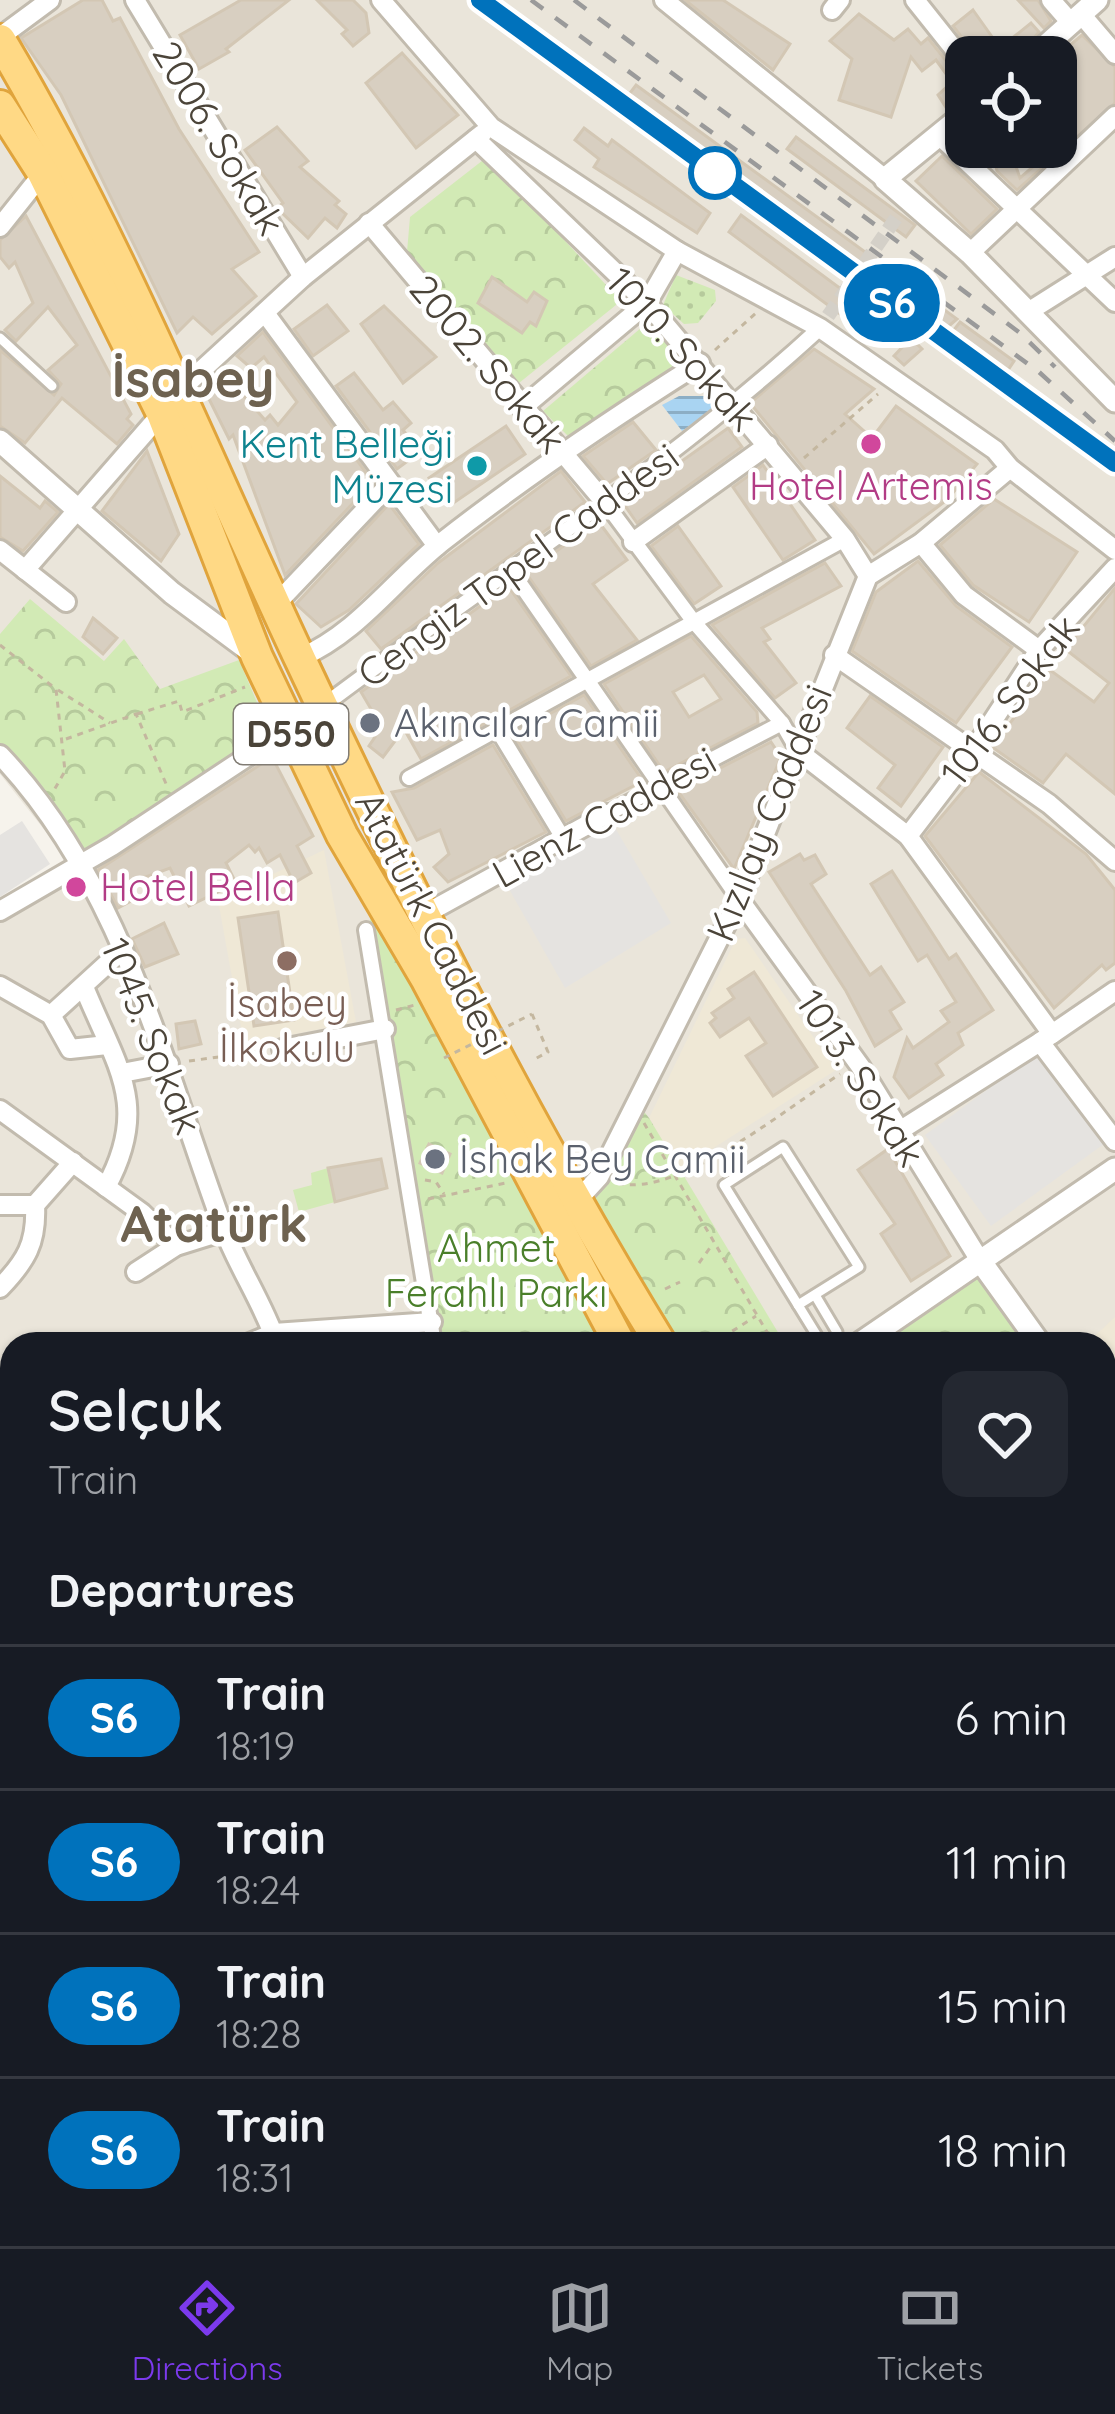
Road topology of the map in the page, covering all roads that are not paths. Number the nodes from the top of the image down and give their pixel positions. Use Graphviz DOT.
graph roads {
  1 [pos="50,0"];
  2 [pos="135,0"];
  3 [pos="381,0"];
  4 [pos="664,0"];
  5 [pos="1051,0"];
  6 [pos="925,4"];
  7 [pos="1083,13"];
  8 [pos="947,36"];
  9 [pos="1057,36"];
  10 [pos="0,39"];
  11 [pos="1115,54"];
  12 [pos="0,106"];
  13 [pos="1115,116"];
  14 [pos="945,130"];
  15 [pos="483,133"];
  16 [pos="939,135"];
  17 [pos="43,173"];
  18 [pos="885,179"];
  19 [pos="1017,210"];
  20 [pos="369,223"];
  21 [pos="0,227"];
  22 [pos="677,250"];
  23 [pos="970,254"];
  24 [pos="1115,257"];
  25 [pos="1084,275"];
  26 [pos="303,277"];
  27 [pos="1115,302"];
  28 [pos="647,303"];
  29 [pos="1028,312"];
  30 [pos="265,313"];
  31 [pos="824,322"];
  32 [pos="0,338"];
  33 [pos="700,363"];
  34 [pos="52,386"];
  35 [pos="171,401"];
  36 [pos="1115,401"];
  37 [pos="736,406"];
  38 [pos="522,408"];
  39 [pos="0,441"];
  40 [pos="768,446"];
  41 [pos="561,451"];
  42 [pos="1010,468"];
  43 [pos="390,484"];
  44 [pos="607,505"];
  45 [pos="74,510"];
  46 [pos="845,539"];
  47 [pos="633,542"];
  48 [pos="920,543"];
  49 [pos="437,546"];
  50 [pos="0,550"];
  51 [pos="1115,550"];
  52 [pos="1115,568"];
  53 [pos="510,569"];
  54 [pos="25,570"];
  55 [pos="868,576"];
  56 [pos="66,602"];
  57 [pos="276,604"];
  58 [pos="694,622"];
  59 [pos="1039,650"];
  60 [pos="834,655"];
  61 [pos="300,658"];
  62 [pos="263,667"];
  63 [pos="589,679"];
  64 [pos="323,706"];
  65 [pos="782,723"];
  66 [pos="289,729"];
  67 [pos="497,729"];
  68 [pos="798,752"];
  69 [pos="973,752"];
  70 [pos="0,754"];
  71 [pos="409,778"];
  72 [pos="662,783"];
  73 [pos="607,814"];
  74 [pos="908,836"];
  75 [pos="563,838"];
  76 [pos="1112,850"];
  77 [pos="82,860"];
  78 [pos="739,899"];
  79 [pos="0,911"];
  80 [pos="428,913"];
  81 [pos="366,930"];
  82 [pos="120,952"];
  83 [pos="0,986"];
  84 [pos="84,987"];
  85 [pos="1115,991"];
  86 [pos="51,1015"];
  87 [pos="384,1022"];
  88 [pos="1046,1038"];
  89 [pos="107,1046"];
  90 [pos="282,1048"];
  91 [pos="169,1064"];
  92 [pos="122,1073"];
  93 [pos="0,1110"];
  94 [pos="896,1133"];
  95 [pos="1115,1141"];
  96 [pos="74,1162"];
  97 [pos="1115,1168"];
  98 [pos="106,1187"];
  99 [pos="576,1202"];
  100 [pos="0,1205"];
  101 [pos="35,1205"];
  102 [pos="224,1231"];
  103 [pos="176,1246"];
  104 [pos="979,1259"];
  105 [pos="136,1271"];
  106 [pos="0,1288"];
  107 [pos="815,1295"];
  108 [pos="798,1304"];
  109 [pos="432,1322"];
  110 [pos="273,1332"];
  111 [pos="340,1332"];
  112 [pos="433,1332"];
  113 [pos="614,1332"];
  114 [pos="655,1332"];
  115 [pos="815,1332"];
  116 [pos="837,1332"];
  117 [pos="876,1332"];
  118 [pos="1031,1332"];
  1 -- 10 [label="street"];
  2 -- 26 [label="street, 2006. Sokak"];
  3 -- 15 [label="street"];
  4 -- 18 [label="street"];
  5 -- 7 [label="street"];
  6 -- 8 [label="street"];
  7 -- 9 [label="street"];
  7 -- 11 [label="street"];
  10 -- 35 [label="highway, Atatürk Caddesi / D550"];
  12 -- 17 [label="highway, Atatürk Caddesi / D550"];
  13 -- 19 [label="street"];
  14 -- 16 [label="street"];
  15 -- 20 [label="street"];
  15 -- 22 [label="street"];
  15 -- 28 [label="street, 1010. Sokak"];
  16 -- 18 [label="street"];
  16 -- 19 [label="street"];
  17 -- 21 [label="street"];
  17 -- 35 [label="highway, Atatürk Caddesi / D550"];
  18 -- 23 [label="street"];
  19 -- 23 [label="street"];
  19 -- 25 [label="street"];
  20 -- 26 [label="street"];
  20 -- 38 [label="street, 2002. Sokak"];
  22 -- 28 [label="street"];
  22 -- 31 [label="street"];
  23 -- 29 [label="street"];
  24 -- 25 [label="street"];
  25 -- 27 [label="street"];
  25 -- 29 [label="street"];
  26 -- 30 [label="street"];
  28 -- 33 [label="street, 1010. Sokak"];
  28 -- 38 [label="street"];
  29 -- 36 [label="street"];
  30 -- 35 [label="street"];
  30 -- 43 [label="street"];
  31 -- 37 [label="street, Cengiz Topel Caddesi"];
  31 -- 42 [label="street"];
  32 -- 34 [label="lane"];
  33 -- 37 [label="street, 1010. Sokak"];
  33 -- 41 [label="street"];
  35 -- 45 [label="street"];
  35 -- 57 [label="highway, Atatürk Caddesi / D550"];
  35 -- 62 [label="highway, Atatürk Caddesi / D550"];
  37 -- 40 [label="street, 1010. Sokak"];
  37 -- 44 [label="street, Cengiz Topel Caddesi"];
  38 -- 41 [label="street, 2002. Sokak"];
  39 -- 45 [label="street"];
  40 -- 46 [label="street, 1010. Sokak"];
  40 -- 47 [label="street"];
  41 -- 44 [label="street, 2002. Sokak"];
  41 -- 49 [label="street"];
  42 -- 48 [label="street"];
  42 -- 51 [label="street"];
  43 -- 49 [label="street"];
  43 -- 57 [label="street"];
  44 -- 47 [label="street"];
  44 -- 53 [label="street, Cengiz Topel Caddesi"];
  45 -- 54 [label="street"];
  45 -- 62 [label="street"];
  46 -- 55 [label="street, 1010. Sokak"];
  46 -- 58 [label="street"];
  47 -- 58 [label="street"];
  48 -- 55 [label="street"];
  48 -- 59 [label="street"];
  49 -- 61 [label="street"];
  50 -- 54 [label="street"];
  52 -- 59 [label="street, 1016. Sokak"];
  53 -- 63 [label="street"];
  53 -- 64 [label="street, Cengiz Topel Caddesi"];
  54 -- 56 [label="street"];
  55 -- 60 [label="street, Kızılay Caddesi"];
  57 -- 61 [label="highway, Atatürk Caddesi / D550"];
  58 -- 63 [label="street"];
  58 -- 65 [label="street"];
  59 -- 69 [label="street, 1016. Sokak"];
  60 -- 68 [label="street, Kızılay Caddesi"];
  60 -- 69 [label="street"];
  61 -- 62 [label="highway"];
  61 -- 64 [label="highway, Atatürk Caddesi / D550"];
  62 -- 66 [label="highway, Atatürk Caddesi / D550"];
  63 -- 67 [label="street"];
  63 -- 72 [label="street"];
  64 -- 66 [label="highway"];
  64 -- 80 [label="highway, Atatürk Caddesi / D550"];
  65 -- 68 [label="street"];
  65 -- 72 [label="street, Lienz Caddesi"];
  66 -- 77 [label="street"];
  66 -- 113 [label="highway, Atatürk Caddesi / D550"];
  67 -- 71 [label="street"];
  67 -- 75 [label="street"];
  68 -- 74 [label="street"];
  68 -- 78 [label="street, Kızılay Caddesi"];
  69 -- 74 [label="street, 1016. Sokak"];
  69 -- 76 [label="street"];
  70 -- 77 [label="street, 1045. Sokak"];
  72 -- 73 [label="street, Lienz Caddesi"];
  72 -- 78 [label="street"];
  73 -- 75 [label="street, Lienz Caddesi"];
  74 -- 88 [label="street"];
  75 -- 80 [label="street, Lienz Caddesi"];
  77 -- 79 [label="street"];
  77 -- 82 [label="street, 1045. Sokak"];
  78 -- 94 [label="street, 1013. Sokak"];
  78 -- 99 [label="street, Kızılay Caddesi"];
  80 -- 99 [label="highway, Atatürk Caddesi / D550"];
  81 -- 87 [label="street"];
  82 -- 84 [label="street"];
  82 -- 91 [label="street, 1045. Sokak"];
  83 -- 86 [label="street"];
  84 -- 86 [label="street"];
  84 -- 89 [label="street"];
  85 -- 88 [label="street"];
  86 -- 89 [label="street"];
  87 -- 90 [label="street"];
  87 -- 109 [label="street"];
  88 -- 94 [label="street"];
  88 -- 95 [label="street"];
  89 -- 92 [label="street"];
  91 -- 92 [label="street"];
  91 -- 102 [label="street, 1045. Sokak"];
  92 -- 98 [label="street"];
  93 -- 96 [label="street"];
  94 -- 104 [label="street, 1013. Sokak"];
  96 -- 98 [label="street"];
  96 -- 101 [label="street"];
  97 -- 104 [label="street"];
  98 -- 103 [label="street"];
  99 -- 114 [label="highway, Atatürk Caddesi / D550"];
  100 -- 101 [label="street"];
  101 -- 106 [label="street"];
  102 -- 103 [label="street"];
  102 -- 110 [label="street, 1045. Sokak"];
  103 -- 105 [label="street"];
  104 -- 117 [label="street"];
  104 -- 118 [label="street"];
  107 -- 108 [label="lane"];
  107 -- 108 [label="lane"];
  107 -- 116 [label="lane"];
  108 -- 115 [label="lane"];
  109 -- 111 [label="street"];
  109 -- 112 [label="street"];
}
